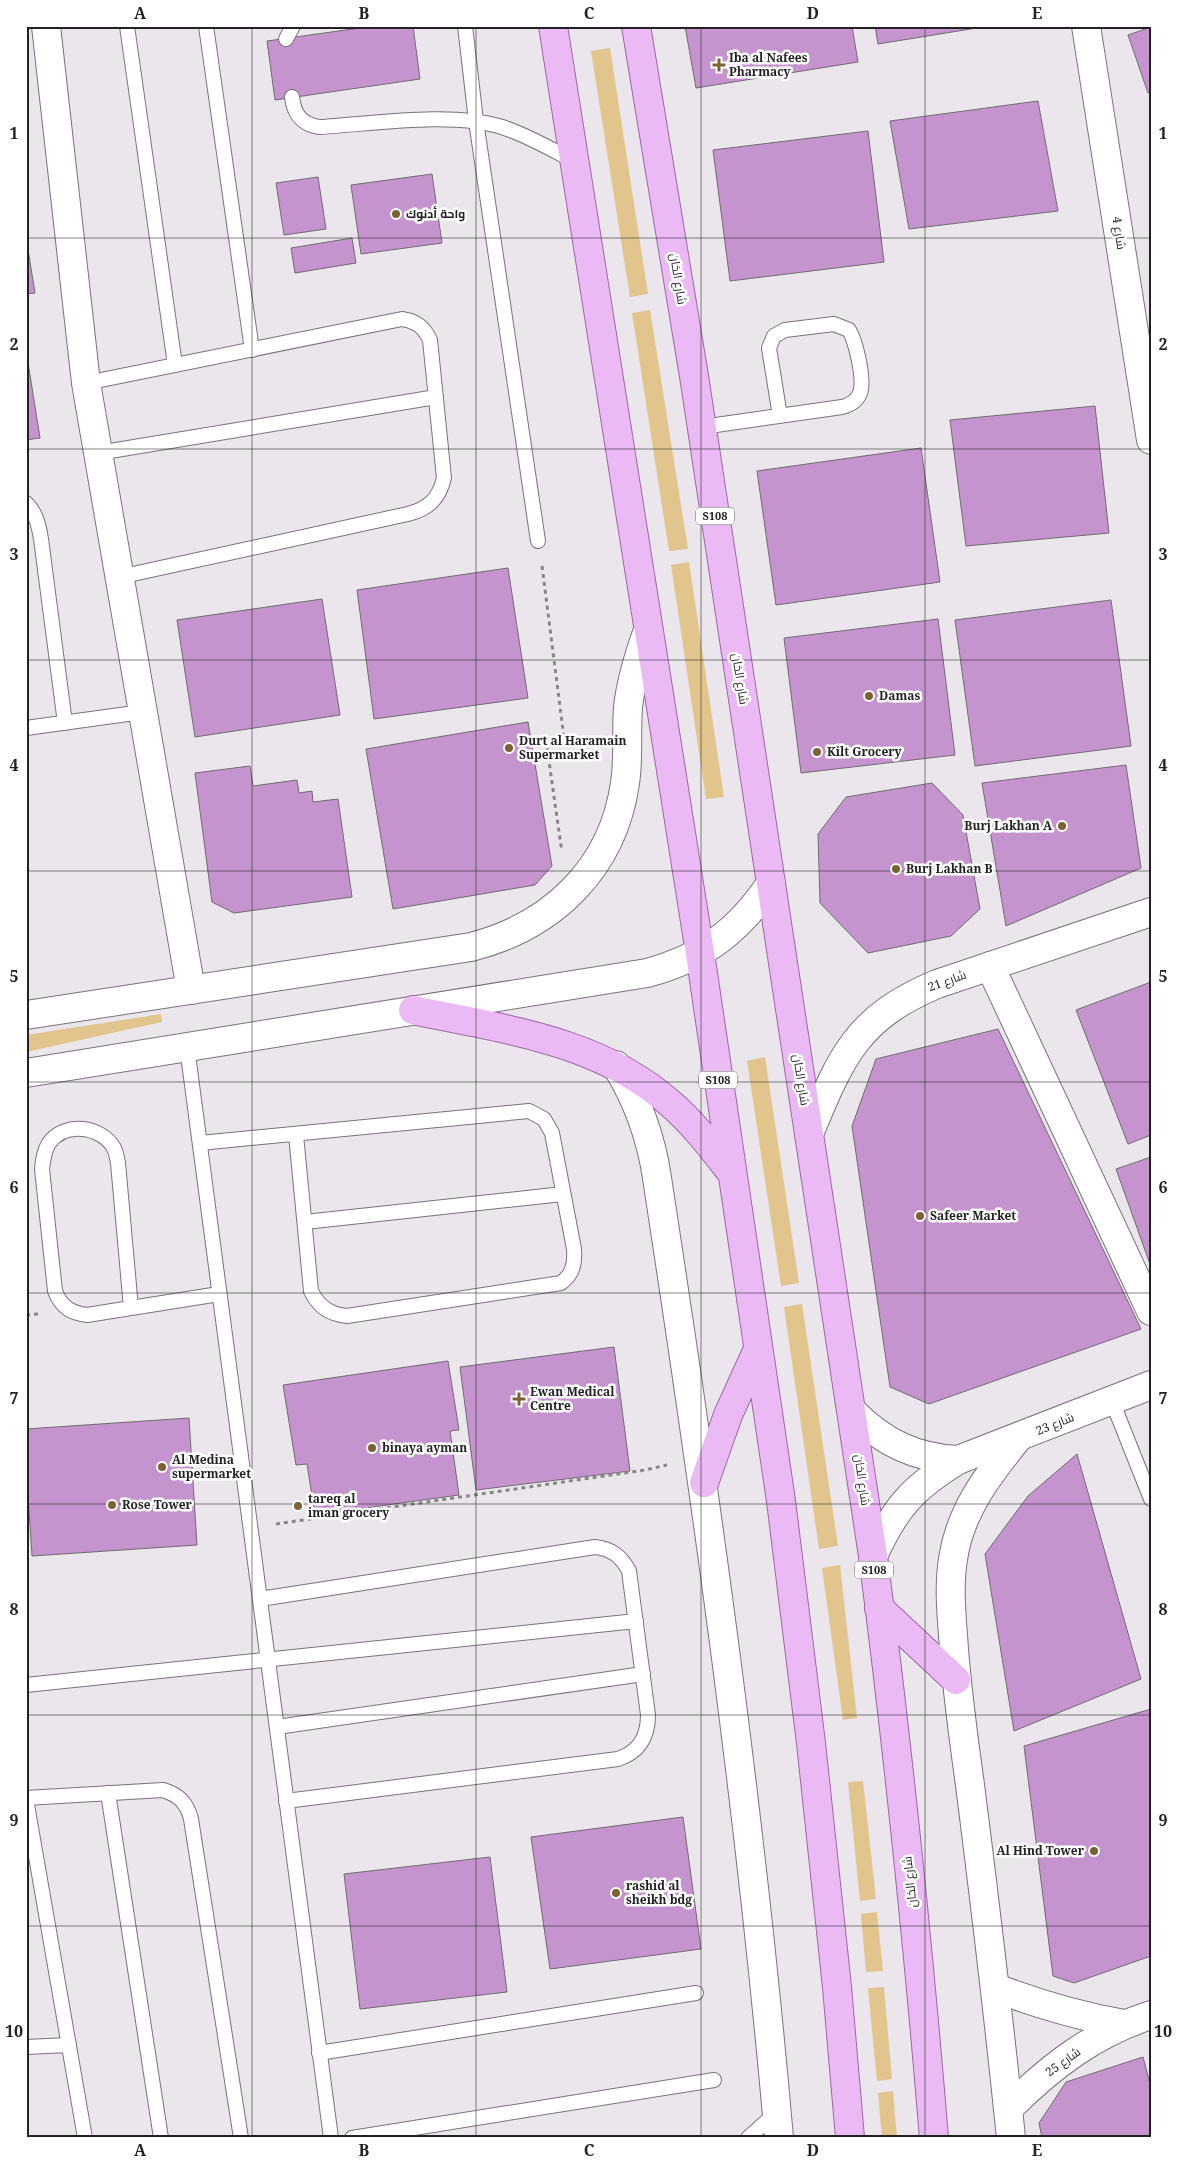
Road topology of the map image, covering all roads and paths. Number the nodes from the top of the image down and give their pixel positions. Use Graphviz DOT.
graph roads {
  1 [pos="46,26"];
  2 [pos="127,26"];
  3 [pos="206,26"];
  4 [pos="464,26"];
  5 [pos="553,26"];
  6 [pos="636,26"];
  7 [pos="1086,26"];
  8 [pos="292,97"];
  9 [pos="476,121"];
  10 [pos="575,162"];
  11 [pos="252,350"];
  12 [pos="175,365"];
  13 [pos="86,383"];
  14 [pos="436,397"];
  15 [pos="780,416"];
  16 [pos="702,427"];
  17 [pos="1151,440"];
  18 [pos="98,453"];
  19 [pos="26,503"];
  20 [pos="538,541"];
  21 [pos="119,577"];
  22 [pos="648,630"];
  23 [pos="142,712"];
  24 [pos="65,723"];
  25 [pos="26,728"];
  26 [pos="592,868"];
  27 [pos="771,883"];
  28 [pos="1151,912"];
  29 [pos="700,953"];
  30 [pos="990,966"];
  31 [pos="191,990"];
  32 [pos="413,1010"];
  33 [pos="26,1015"];
  34 [pos="187,1047"];
  35 [pos="616,1066"];
  36 [pos="26,1072"];
  37 [pos="809,1134"];
  38 [pos="296,1135"];
  39 [pos="200,1143"];
  40 [pos="731,1172"];
  41 [pos="563,1194"];
  42 [pos="305,1222"];
  43 [pos="220,1294"];
  44 [pos="131,1308"];
  45 [pos="1151,1311"];
  46 [pos="758,1349"];
  47 [pos="1151,1386"];
  48 [pos="1112,1401"];
  49 [pos="852,1411"];
  50 [pos="1018,1438"];
  51 [pos="958,1460"];
  52 [pos="702,1471"];
  53 [pos="1151,1499"];
  54 [pos="250,1527"];
  55 [pos="872,1556"];
  56 [pos="260,1599"];
  57 [pos="879,1608"];
  58 [pos="636,1621"];
  59 [pos="268,1660"];
  60 [pos="643,1674"];
  61 [pos="956,1680"];
  62 [pos="26,1685"];
  63 [pos="277,1727"];
  64 [pos="108,1793"];
  65 [pos="26,1798"];
  66 [pos="286,1801"];
  67 [pos="996,1988"];
  68 [pos="696,1993"];
  69 [pos="1151,2015"];
  70 [pos="1124,2024"];
  71 [pos="69,2045"];
  72 [pos="26,2047"];
  73 [pos="319,2052"];
  74 [pos="714,2080"];
  75 [pos="1008,2109"];
  76 [pos="778,2125"];
  77 [pos="85,2138"];
  78 [pos="161,2138"];
  79 [pos="241,2138"];
  80 [pos="331,2138"];
  81 [pos="352,2138"];
  82 [pos="748,2138"];
  83 [pos="850,2138"];
  84 [pos="934,2138"];
  85 [pos="1011,2138"];
  1 -- 13 [label="street"];
  2 -- 12 [label="lane"];
  3 -- 11 [label="lane"];
  4 -- 9 [label="lane"];
  5 -- 10 [label="main road, S108"];
  6 -- 16 [label="main road, شارع الخان / S108"];
  7 -- 17 [label="street, شارع 4"];
  8 -- 9 [label="lane"];
  9 -- 10 [label="lane"];
  9 -- 20 [label="lane"];
  10 -- 22 [label="main road, S108"];
  11 -- 12 [label="lane"];
  11 -- 14 [label="lane"];
  12 -- 13 [label="lane"];
  13 -- 18 [label="street"];
  14 -- 18 [label="lane"];
  14 -- 21 [label="lane"];
  15 -- 15 [label="lane"];
  15 -- 16 [label="lane"];
  16 -- 27 [label="main road, شارع الخان / S108"];
  18 -- 21 [label="street"];
  19 -- 24 [label="lane"];
  20 -- 26 [label="path"];
  21 -- 23 [label="street"];
  22 -- 26 [label="street"];
  22 -- 29 [label="main road, S108"];
  23 -- 24 [label="lane"];
  23 -- 31 [label="street"];
  24 -- 25 [label="lane"];
  26 -- 31 [label="street"];
  27 -- 29 [label="street"];
  27 -- 37 [label="main road, شارع الخان / S108"];
  28 -- 30 [label="street, شارع 21"];
  29 -- 32 [label="street"];
  29 -- 40 [label="main road, S108"];
  30 -- 37 [label="street, شارع 21"];
  30 -- 45 [label="street"];
  31 -- 33 [label="street"];
  32 -- 34 [label="street"];
  32 -- 35 [label="main road"];
  34 -- 36 [label="street"];
  34 -- 39 [label="lane"];
  35 -- 40 [label="main road"];
  35 -- 52 [label="street"];
  37 -- 49 [label="main road, شارع الخان / S108"];
  38 -- 39 [label="lane"];
  38 -- 41 [label="lane"];
  38 -- 42 [label="lane"];
  39 -- 43 [label="lane"];
  40 -- 46 [label="main road, S108"];
  41 -- 42 [label="lane"];
  41 -- 42 [label="lane"];
  43 -- 44 [label="lane"];
  43 -- 54 [label="lane"];
  44 -- 44 [label="lane"];
  46 -- 52 [label="main road"];
  46 -- 83 [label="main road, S108"];
  47 -- 48 [label="street, شارع 23"];
  48 -- 50 [label="street, شارع 23"];
  48 -- 53 [label="lane"];
  49 -- 51 [label="street, شارع 23"];
  49 -- 55 [label="main road, شارع الخان / S108"];
  50 -- 51 [label="street, شارع 23"];
  50 -- 61 [label="street"];
  51 -- 55 [label="street, شارع 23"];
  52 -- 54 [label="path"];
  52 -- 76 [label="street"];
  54 -- 56 [label="lane"];
  55 -- 57 [label="main road, شارع الخان / S108"];
  56 -- 58 [label="lane"];
  56 -- 59 [label="lane"];
  57 -- 61 [label="main road"];
  57 -- 84 [label="main road, شارع الخان / S108"];
  58 -- 59 [label="lane"];
  58 -- 60 [label="lane"];
  59 -- 62 [label="lane"];
  59 -- 63 [label="lane"];
  60 -- 63 [label="lane"];
  60 -- 66 [label="lane"];
  61 -- 67 [label="street"];
  63 -- 66 [label="lane"];
  64 -- 65 [label="lane"];
  64 -- 78 [label="lane"];
  64 -- 79 [label="lane"];
  65 -- 71 [label="lane"];
  66 -- 73 [label="lane"];
  67 -- 70 [label="street, شارع 25"];
  67 -- 75 [label="street"];
  68 -- 73 [label="lane"];
  69 -- 70 [label="street, شارع 25"];
  70 -- 75 [label="street, شارع 25"];
  71 -- 72 [label="lane"];
  71 -- 77 [label="lane"];
  73 -- 80 [label="lane"];
  74 -- 81 [label="lane"];
  75 -- 85 [label="street"];
  76 -- 82 [label="lane"];
}
